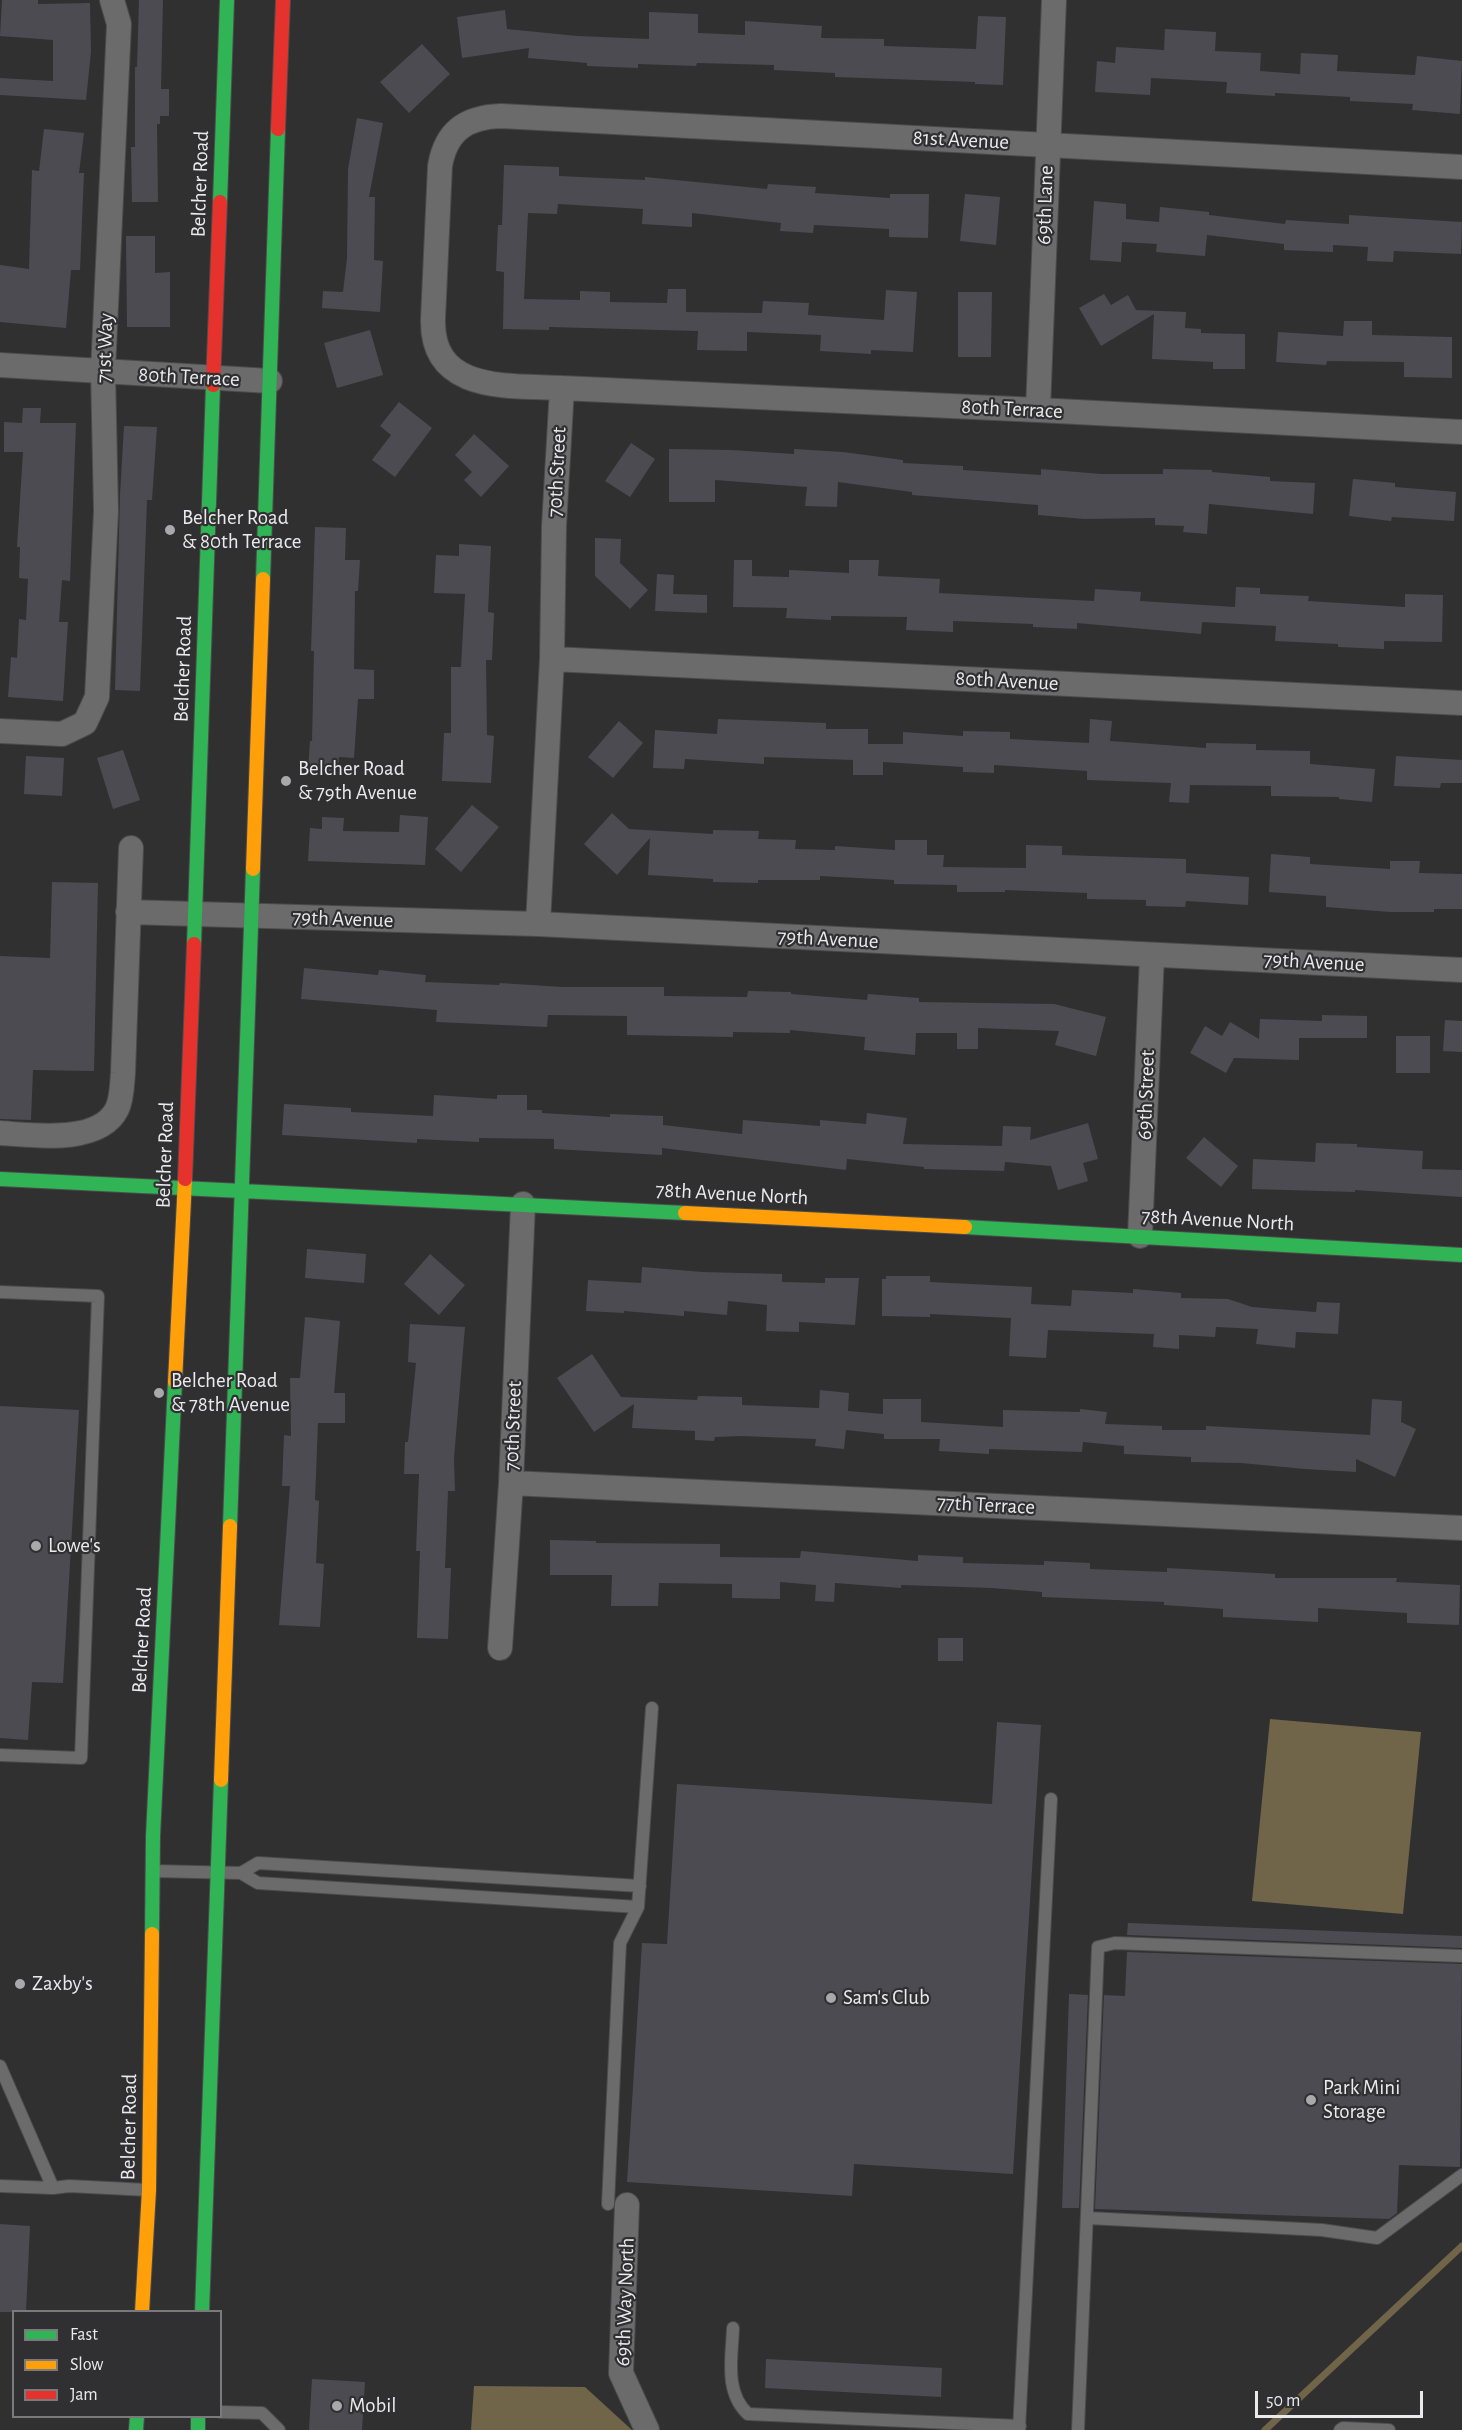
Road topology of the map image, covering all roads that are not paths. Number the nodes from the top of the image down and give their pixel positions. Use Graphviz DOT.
graph roads {
  1 [pos="112,0"];
  2 [pos="227,0"];
  3 [pos="283,0"];
  4 [pos="1054,0"];
  5 [pos="1047,145"];
  6 [pos="1462,167"];
  7 [pos="0,365"];
  8 [pos="103,372"];
  9 [pos="215,378"];
  10 [pos="270,381"];
  11 [pos="562,388"];
  12 [pos="1038,410"];
  13 [pos="1462,432"];
  14 [pos="552,659"];
  15 [pos="1462,703"];
  16 [pos="0,731"];
  17 [pos="131,848"];
  18 [pos="128,912"];
  19 [pos="194,916"];
  20 [pos="251,917"];
  21 [pos="538,924"];
  22 [pos="1152,955"];
  23 [pos="1462,970"];
  24 [pos="0,1133"];
  25 [pos="0,1179"];
  26 [pos="185,1189"];
  27 [pos="240,1192"];
  28 [pos="523,1204"];
  29 [pos="1140,1236"];
  30 [pos="1462,1255"];
  31 [pos="0,1292"];
  32 [pos="511,1483"];
  33 [pos="1462,1528"];
  34 [pos="500,1648"];
  35 [pos="652,1708"];
  36 [pos="0,1755"];
  37 [pos="1052,1799"];
  38 [pos="153,1871"];
  39 [pos="219,1873"];
  40 [pos="241,1873"];
  41 [pos="640,1886"];
  42 [pos="638,1907"];
  43 [pos="1462,1956"];
  44 [pos="0,2066"];
  45 [pos="1462,2175"];
  46 [pos="0,2186"];
  47 [pos="53,2188"];
  48 [pos="149,2190"];
  49 [pos="618,2205"];
  50 [pos="1088,2218"];
  51 [pos="142,2310"];
  52 [pos="202,2310"];
  53 [pos="733,2328"];
  54 [pos="222,2412"];
  55 [pos="1019,2428"];
  56 [pos="279,2430"];
  57 [pos="647,2430"];
  58 [pos="1078,2430"];
  59 [pos="1340,2430"];
  60 [pos="1389,2430"];
  1 -- 8 [label="street, 71st Way"];
  2 -- 9 [label="main road, Belcher Road"];
  3 -- 10 [label="main road"];
  4 -- 5 [label="street, 69th Lane"];
  5 -- 6 [label="street, 81st Avenue"];
  5 -- 11 [label="street, 81st Avenue"];
  5 -- 12 [label="street, 69th Lane"];
  7 -- 8 [label="street, 80th Terrace"];
  8 -- 9 [label="street, 80th Terrace"];
  8 -- 16 [label="street, 71st Way"];
  9 -- 10 [label="street, 80th Terrace"];
  9 -- 19 [label="main road, Belcher Road"];
  10 -- 20 [label="main road"];
  11 -- 12 [label="street, 80th Terrace"];
  11 -- 14 [label="street, 70th Street"];
  12 -- 13 [label="street, 80th Terrace"];
  14 -- 15 [label="street, 80th Avenue"];
  14 -- 21 [label="street, 70th Street"];
  17 -- 18 [label="street"];
  18 -- 19 [label="street, 79th Avenue"];
  18 -- 24 [label="street"];
  19 -- 20 [label="street, 79th Avenue"];
  19 -- 26 [label="main road, Belcher Road"];
  20 -- 21 [label="street, 79th Avenue"];
  20 -- 27 [label="main road"];
  21 -- 22 [label="street, 79th Avenue"];
  22 -- 23 [label="street, 79th Avenue"];
  22 -- 29 [label="street, 69th Street"];
  25 -- 26 [label="main road, 78th Avenue North"];
  26 -- 27 [label="main road, 78th Avenue North"];
  26 -- 38 [label="main road, Belcher Road"];
  27 -- 28 [label="main road, 78th Avenue North"];
  27 -- 39 [label="main road"];
  28 -- 29 [label="main road, 78th Avenue North"];
  28 -- 32 [label="street, 70th Street"];
  29 -- 30 [label="main road, 78th Avenue North"];
  31 -- 36 [label="lane"];
  32 -- 33 [label="street, 77th Terrace"];
  32 -- 34 [label="street, 70th Street"];
  35 -- 41 [label="lane"];
  37 -- 55 [label="lane"];
  38 -- 39 [label="lane"];
  38 -- 48 [label="main road, Belcher Road"];
  39 -- 40 [label="lane"];
  39 -- 52 [label="main road"];
  40 -- 41 [label="lane"];
  40 -- 42 [label="lane"];
  41 -- 42 [label="lane"];
  42 -- 49 [label="lane"];
  43 -- 50 [label="lane"];
  44 -- 47 [label="lane"];
  45 -- 50 [label="lane"];
  46 -- 47 [label="lane"];
  47 -- 48 [label="lane"];
  48 -- 51 [label="main road, Belcher Road"];
  49 -- 57 [label="street, 69th Way North"];
  50 -- 58 [label="lane"];
  53 -- 55 [label="lane"];
  54 -- 56 [label="lane"];
  59 -- 60 [label="lane"];
}
